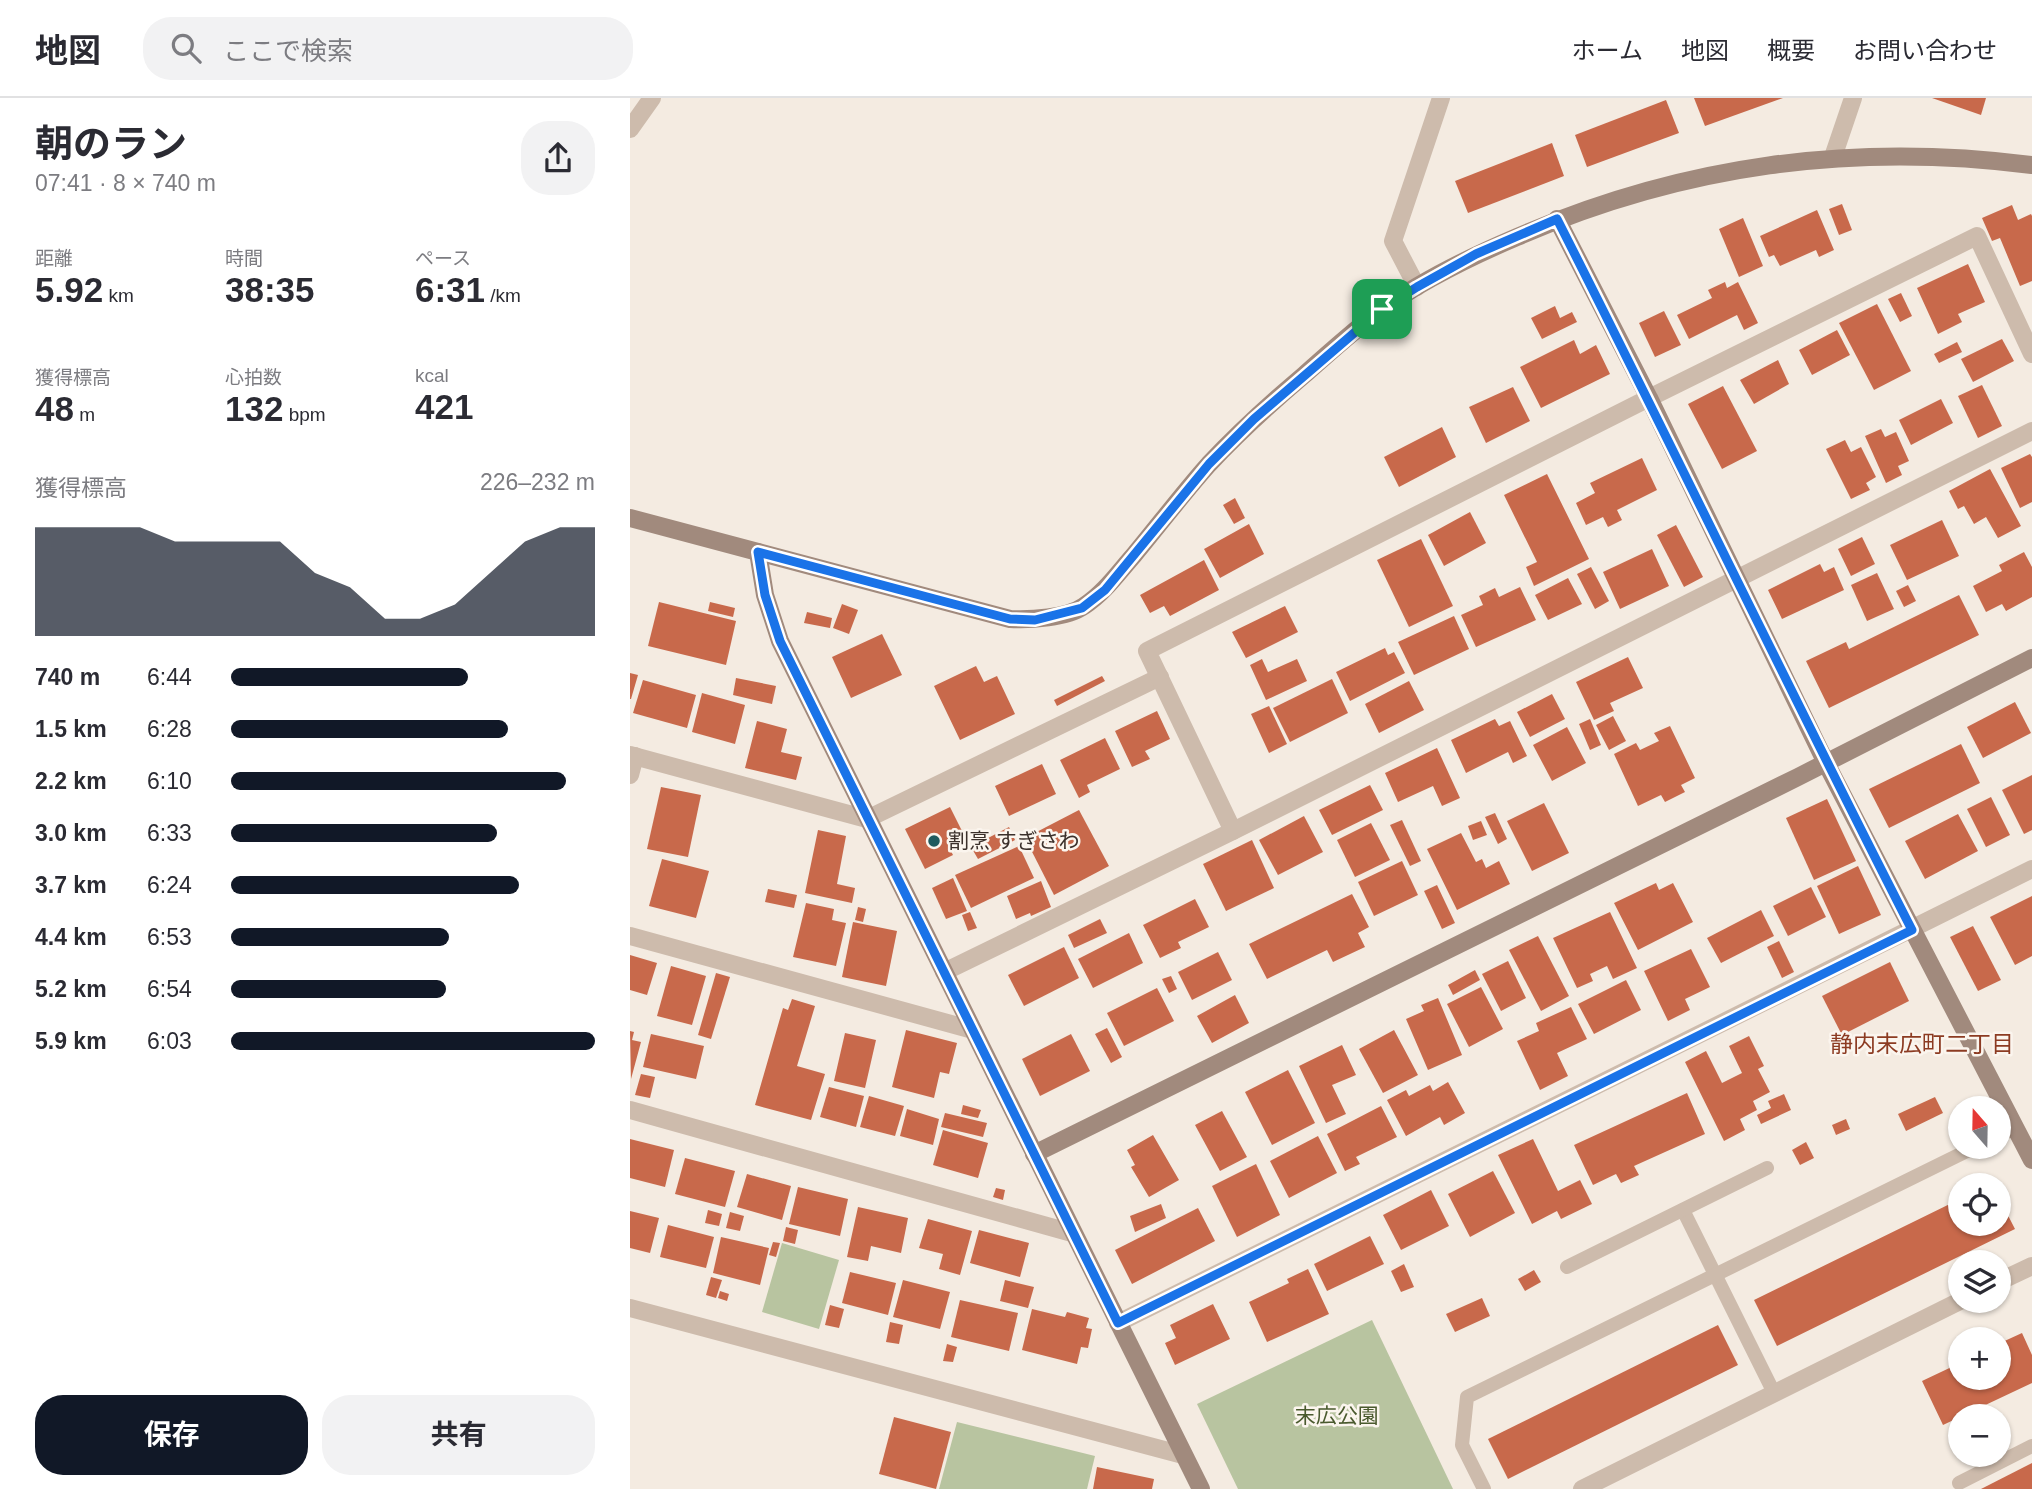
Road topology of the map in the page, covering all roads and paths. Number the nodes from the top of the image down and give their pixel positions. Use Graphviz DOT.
graph roads {
  1 [pos="652,98"];
  2 [pos="1441,98"];
  3 [pos="1853,98"];
  4 [pos="630,129"];
  5 [pos="1833,158"];
  6 [pos="2032,165"];
  7 [pos="1557,219"];
  8 [pos="1417,287"];
  9 [pos="2032,354"];
  10 [pos="1649,398"];
  11 [pos="2032,431"];
  12 [pos="630,517"];
  13 [pos="758,552"];
  14 [pos="1736,580"];
  15 [pos="2032,659"];
  16 [pos="1160,677"];
  17 [pos="632,756"];
  18 [pos="1826,762"];
  19 [pos="630,775"];
  20 [pos="867,819"];
  21 [pos="1233,831"];
  22 [pos="2032,869"];
  23 [pos="1912,930"];
  24 [pos="630,936"];
  25 [pos="944,972"];
  26 [pos="973,1030"];
  27 [pos="1990,1096"];
  28 [pos="630,1110"];
  29 [pos="2011,1136"];
  30 [pos="1034,1154"];
  31 [pos="1951,1159"];
  32 [pos="2032,1160"];
  33 [pos="1768,1168"];
  34 [pos="1683,1210"];
  35 [pos="1072,1233"];
  36 [pos="2032,1266"];
  37 [pos="1567,1267"];
  38 [pos="1716,1275"];
  39 [pos="2011,1276"];
  40 [pos="1948,1307"];
  41 [pos="630,1308"];
  42 [pos="1118,1323"];
  43 [pos="1774,1393"];
  44 [pos="2032,1446"];
  45 [pos="1183,1455"];
  46 [pos="1959,1483"];
  47 [pos="1200,1489"];
  48 [pos="1484,1489"];
  49 [pos="1582,1489"];
  1 -- 4 [label="street"];
  2 -- 8 [label="street"];
  3 -- 5 [label="street"];
  5 -- 6 [label="street"];
  5 -- 7 [label="street"];
  7 -- 8 [label="street"];
  7 -- 10 [label="street"];
  8 -- 13 [label="street"];
  9 -- 10 [label="street"];
  10 -- 14 [label="street"];
  10 -- 16 [label="street"];
  11 -- 14 [label="street"];
  12 -- 13 [label="street"];
  13 -- 20 [label="street"];
  14 -- 18 [label="street"];
  14 -- 21 [label="street"];
  15 -- 18 [label="street"];
  16 -- 20 [label="street"];
  16 -- 21 [label="street"];
  17 -- 19 [label="street"];
  17 -- 20 [label="street"];
  18 -- 23 [label="street"];
  18 -- 30 [label="street"];
  20 -- 25 [label="street"];
  21 -- 25 [label="street"];
  22 -- 23 [label="street"];
  23 -- 27 [label="street"];
  23 -- 42 [label="street"];
  24 -- 26 [label="street"];
  25 -- 26 [label="street"];
  26 -- 30 [label="street"];
  28 -- 35 [label="street"];
  29 -- 32 [label="street"];
  30 -- 35 [label="street"];
  31 -- 38 [label="lane"];
  33 -- 34 [label="lane"];
  34 -- 37 [label="lane"];
  34 -- 38 [label="lane"];
  35 -- 42 [label="street"];
  36 -- 39 [label="street"];
  38 -- 43 [label="lane"];
  38 -- 48 [label="lane"];
  40 -- 43 [label="street"];
  41 -- 45 [label="street"];
  42 -- 45 [label="street"];
  43 -- 49 [label="street"];
  44 -- 46 [label="lane"];
  45 -- 47 [label="street"];
}
